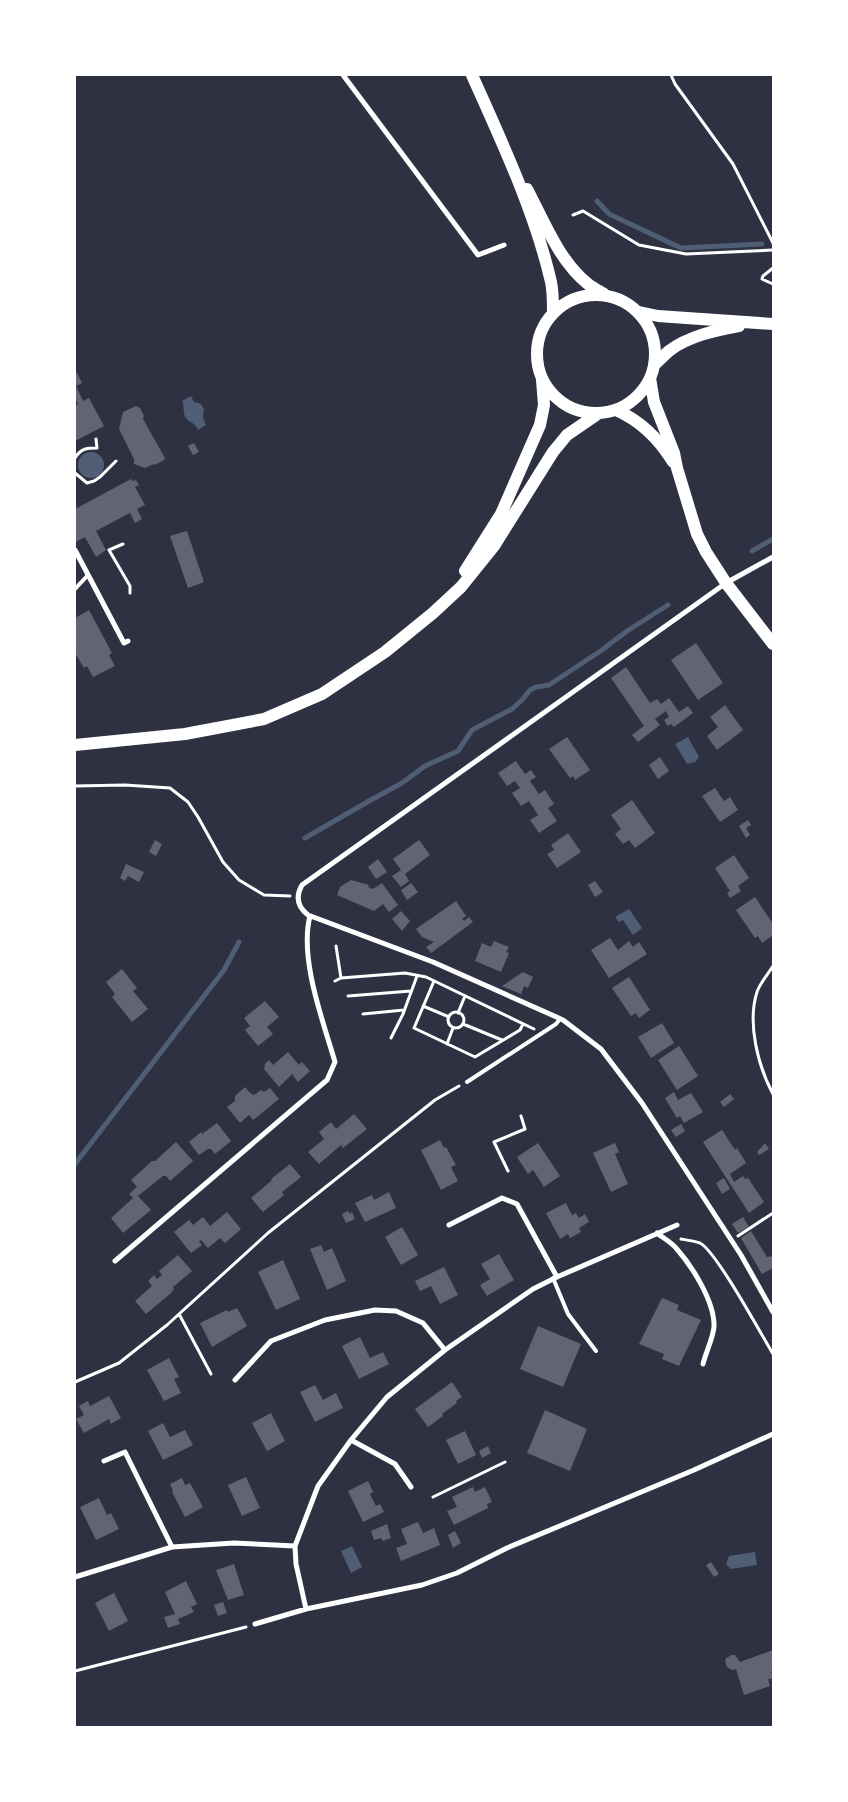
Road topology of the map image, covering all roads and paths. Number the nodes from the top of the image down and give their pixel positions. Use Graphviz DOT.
graph roads {
  1 [pos="343,75"];
  2 [pos="472,75"];
  3 [pos="671,75"];
  4 [pos="500,139"];
  5 [pos="573,215"];
  6 [pos="773,243"];
  7 [pos="504,245"];
  8 [pos="773,250"];
  9 [pos="773,268"];
  10 [pos="773,284"];
  11 [pos="605,295"];
  12 [pos="553,312"];
  13 [pos="639,312"];
  14 [pos="767,324"];
  15 [pos="655,364"];
  16 [pos="650,378"];
  17 [pos="542,380"];
  18 [pos="616,410"];
  19 [pos="598,413"];
  20 [pos="96,439"];
  21 [pos="75,458"];
  22 [pos="116,461"];
  23 [pos="678,468"];
  24 [pos="75,474"];
  25 [pos="123,544"];
  26 [pos="75,550"];
  27 [pos="773,557"];
  28 [pos="88,575"];
  29 [pos="726,583"];
  30 [pos="75,589"];
  31 [pos="130,593"];
  32 [pos="433,613"];
  33 [pos="128,641"];
  34 [pos="773,644"];
  35 [pos="75,745"];
  36 [pos="75,786"];
  37 [pos="298,897"];
  38 [pos="310,916"];
  39 [pos="336,946"];
  40 [pos="773,966"];
  41 [pos="417,976"];
  42 [pos="341,978"];
  43 [pos="335,981"];
  44 [pos="434,981"];
  45 [pos="411,991"];
  46 [pos="348,996"];
  47 [pos="466,996"];
  48 [pos="423,1006"];
  49 [pos="404,1010"];
  50 [pos="458,1013"];
  51 [pos="363,1014"];
  52 [pos="449,1017"];
  53 [pos="560,1018"];
  54 [pos="463,1024"];
  55 [pos="523,1024"];
  56 [pos="453,1028"];
  57 [pos="543,1032"];
  58 [pos="391,1038"];
  59 [pos="503,1040"];
  60 [pos="447,1044"];
  61 [pos="467,1082"];
  62 [pos="773,1094"];
  63 [pos="521,1116"];
  64 [pos="508,1171"];
  65 [pos="773,1214"];
  66 [pos="449,1225"];
  67 [pos="677,1225"];
  68 [pos="659,1233"];
  69 [pos="732,1241"];
  70 [pos="115,1261"];
  71 [pos="555,1278"];
  72 [pos="773,1312"];
  73 [pos="179,1314"];
  74 [pos="445,1350"];
  75 [pos="596,1351"];
  76 [pos="773,1354"];
  77 [pos="703,1364"];
  78 [pos="210,1374"];
  79 [pos="235,1380"];
  80 [pos="75,1382"];
  81 [pos="773,1434"];
  82 [pos="352,1440"];
  83 [pos="104,1461"];
  84 [pos="505,1462"];
  85 [pos="411,1487"];
  86 [pos="433,1497"];
  87 [pos="295,1546"];
  88 [pos="172,1548"];
  89 [pos="75,1577"];
  90 [pos="306,1609"];
  91 [pos="255,1624"];
  92 [pos="75,1671"];
  1 -- 7 [label="street"];
  2 -- 4 [label="main road"];
  3 -- 6 [label="path"];
  4 -- 11 [label="main road"];
  4 -- 12 [label="main road"];
  5 -- 8 [label="path"];
  9 -- 10 [label="path"];
  11 -- 12 [label="main road"];
  11 -- 13 [label="main road"];
  12 -- 17 [label="main road"];
  13 -- 14 [label="main road"];
  13 -- 15 [label="main road"];
  14 -- 15 [label="main road"];
  15 -- 16 [label="main road"];
  16 -- 18 [label="main road"];
  16 -- 23 [label="main road"];
  17 -- 19 [label="main road"];
  17 -- 32 [label="main road"];
  18 -- 19 [label="main road"];
  18 -- 23 [label="main road"];
  19 -- 32 [label="main road"];
  20 -- 21 [label="path"];
  22 -- 24 [label="path"];
  23 -- 29 [label="main road"];
  25 -- 31 [label="path"];
  26 -- 28 [label="street"];
  27 -- 29 [label="street"];
  28 -- 30 [label="lane"];
  28 -- 33 [label="street"];
  29 -- 34 [label="main road"];
  29 -- 37 [label="street"];
  32 -- 35 [label="main road"];
  36 -- 37 [label="path"];
  37 -- 38 [label="street"];
  38 -- 53 [label="street"];
  38 -- 70 [label="street"];
  39 -- 42 [label="path"];
  40 -- 62 [label="path"];
  41 -- 42 [label="path"];
  41 -- 44 [label="path"];
  41 -- 45 [label="path"];
  42 -- 43 [label="path"];
  44 -- 47 [label="path"];
  44 -- 48 [label="path"];
  45 -- 46 [label="path"];
  45 -- 49 [label="path"];
  47 -- 50 [label="path"];
  47 -- 55 [label="path"];
  48 -- 52 [label="path"];
  48 -- 60 [label="path"];
  49 -- 51 [label="path"];
  49 -- 58 [label="path"];
  50 -- 52 [label="path"];
  50 -- 54 [label="path"];
  52 -- 56 [label="path"];
  53 -- 57 [label="lane"];
  53 -- 69 [label="street"];
  54 -- 56 [label="path"];
  54 -- 59 [label="path"];
  55 -- 57 [label="path"];
  55 -- 59 [label="path"];
  56 -- 60 [label="path"];
  57 -- 61 [label="lane"];
  59 -- 60 [label="path"];
  61 -- 73 [label="path"];
  63 -- 64 [label="path"];
  65 -- 69 [label="path"];
  66 -- 71 [label="street"];
  67 -- 68 [label="street"];
  68 -- 71 [label="street"];
  68 -- 76 [label="path"];
  68 -- 77 [label="street"];
  69 -- 72 [label="street"];
  71 -- 74 [label="street"];
  71 -- 75 [label="lane"];
  73 -- 78 [label="path"];
  73 -- 80 [label="path"];
  74 -- 79 [label="street"];
  74 -- 82 [label="street"];
  81 -- 90 [label="street"];
  82 -- 85 [label="street"];
  82 -- 87 [label="street"];
  83 -- 88 [label="street"];
  84 -- 86 [label="path"];
  87 -- 88 [label="street"];
  87 -- 90 [label="street"];
  88 -- 89 [label="street"];
  90 -- 91 [label="street"];
  91 -- 92 [label="path"];
}
